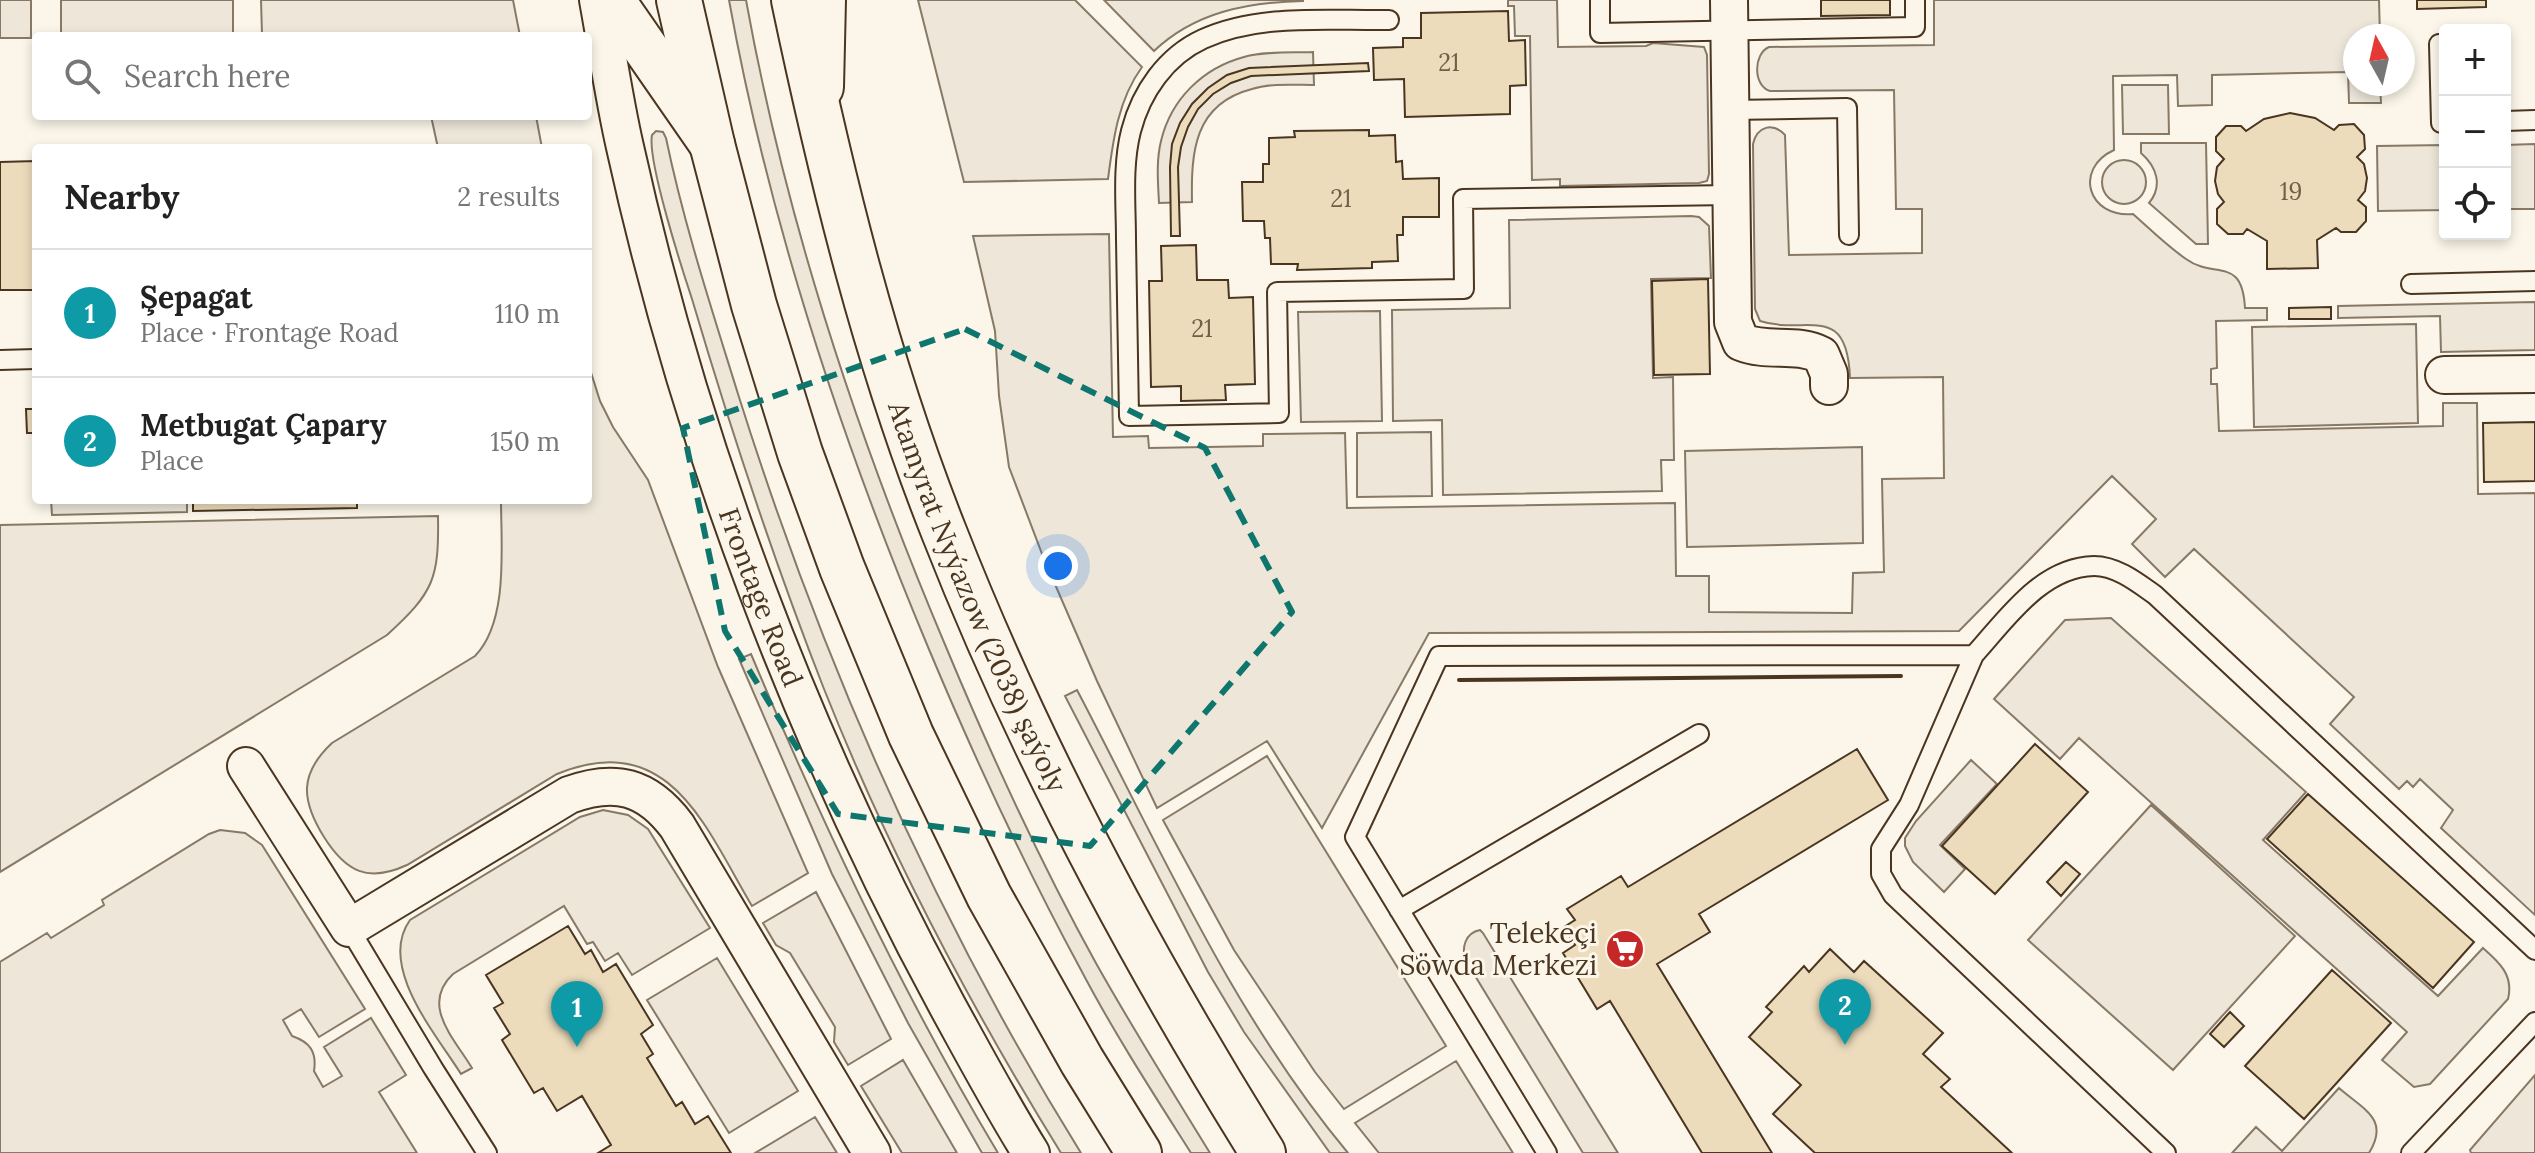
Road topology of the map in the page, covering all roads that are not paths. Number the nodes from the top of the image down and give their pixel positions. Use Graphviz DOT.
graph roads {
  1 [pos="598,0"];
  2 [pos="612,0"];
  3 [pos="679,0"];
  4 [pos="794,0"];
  5 [pos="823,0"];
  6 [pos="1600,0"];
  7 [pos="1915,0"];
  8 [pos="1730,16"];
  9 [pos="1389,20"];
  10 [pos="1730,110"];
  11 [pos="2535,120"];
  12 [pos="2511,121"];
  13 [pos="820,125"];
  14 [pos="712,144"];
  15 [pos="1731,195"];
  16 [pos="1849,235"];
  17 [pos="2535,281"];
  18 [pos="2411,284"];
  19 [pos="32,359"];
  20 [pos="0,360"];
  21 [pos="2535,374"];
  22 [pos="2444,375"];
  23 [pos="1829,386"];
  24 [pos="1974,655"];
  25 [pos="1699,734"];
  26 [pos="246,766"];
  27 [pos="1399,910"];
  28 [pos="349,928"];
  29 [pos="2535,950"];
  30 [pos="2535,1022"];
  31 [pos="1214,1075"];
  32 [pos="487,1153"];
  33 [pos="872,1153"];
  34 [pos="1031,1153"];
  35 [pos="1139,1153"];
  36 [pos="1263,1153"];
  37 [pos="1287,1153"];
  38 [pos="1547,1153"];
  39 [pos="2166,1153"];
  40 [pos="2411,1153"];
  1 -- 34 [label="street, Frontage Road"];
  2 -- 14 [label="main road"];
  3 -- 14 [label="main road"];
  4 -- 13 [label="main road, Atamyrat Nyýazow (2038) şaýoly"];
  5 -- 13 [label="main road"];
  6 -- 8 [label="lane"];
  7 -- 8 [label="lane"];
  8 -- 10 [label="street"];
  9 -- 15 [label="lane"];
  10 -- 15 [label="street"];
  10 -- 16 [label="lane"];
  11 -- 12 [label="lane"];
  13 -- 31 [label="main road, Atamyrat Nyýazow (2038) şaýoly"];
  14 -- 35 [label="main road"];
  15 -- 23 [label="street"];
  17 -- 18 [label="lane"];
  19 -- 20 [label="lane"];
  21 -- 22 [label="street"];
  24 -- 27 [label="lane"];
  24 -- 29 [label="lane"];
  24 -- 39 [label="lane"];
  25 -- 27 [label="lane"];
  26 -- 28 [label="street"];
  27 -- 38 [label="lane"];
  28 -- 32 [label="lane"];
  28 -- 33 [label="street"];
  30 -- 40 [label="lane"];
  31 -- 36 [label="main road, Atamyrat Nyýazow (2038) şaýoly"];
  31 -- 37 [label="street"];
}
